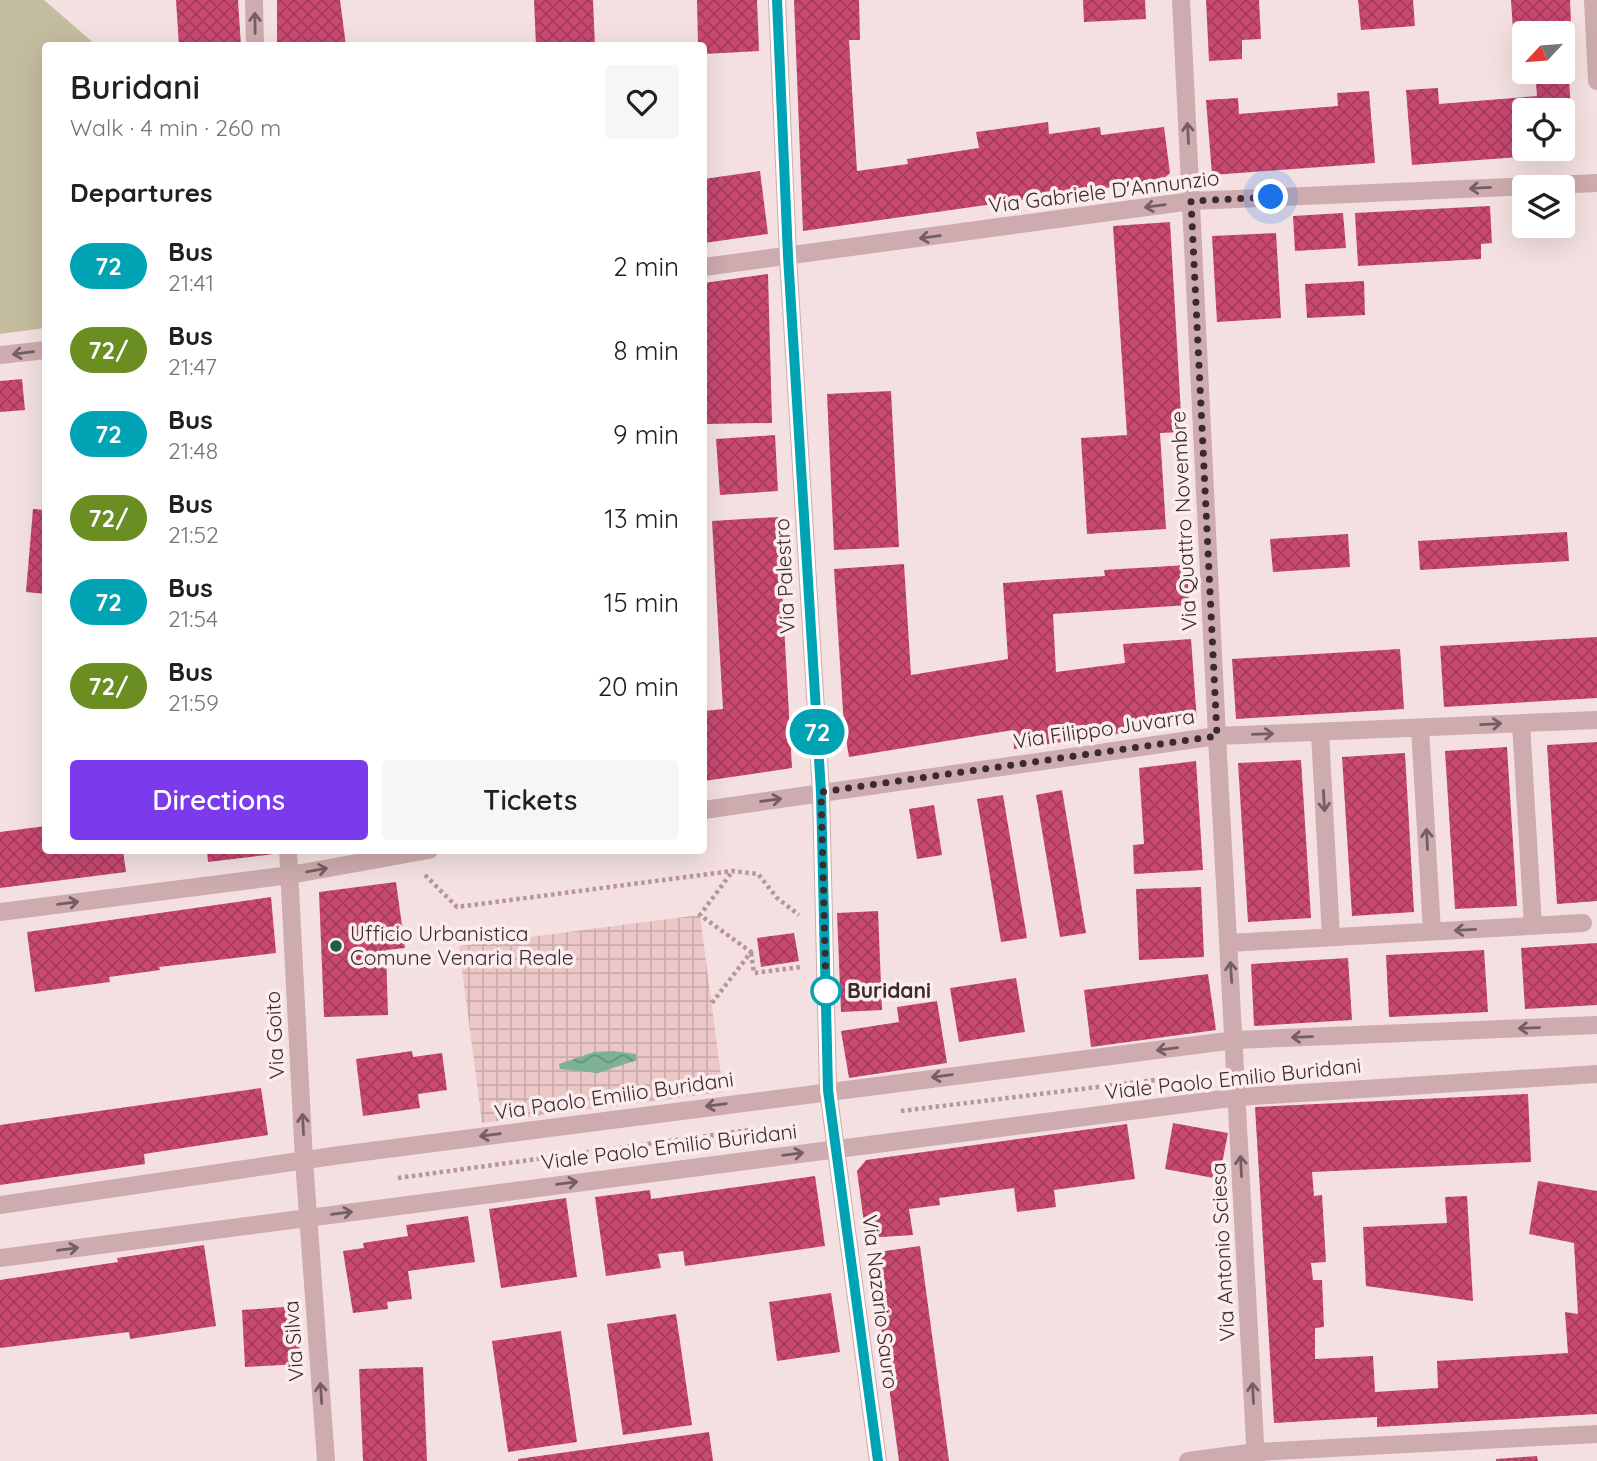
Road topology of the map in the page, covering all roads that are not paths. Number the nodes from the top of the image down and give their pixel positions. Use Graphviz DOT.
graph roads {
  1 [pos="254,0"];
  2 [pos="777,0"];
  3 [pos="1181,0"];
  4 [pos="1593,0"];
  5 [pos="255,42"];
  6 [pos="1597,81"];
  7 [pos="1597,183"];
  8 [pos="1191,201"];
  9 [pos="788,256"];
  10 [pos="707,267"];
  11 [pos="42,350"];
  12 [pos="0,355"];
  13 [pos="1597,720"];
  14 [pos="1521,723"];
  15 [pos="1420,728"];
  16 [pos="1320,733"];
  17 [pos="1217,736"];
  18 [pos="821,792"];
  19 [pos="707,810"];
  20 [pos="288,854"];
  21 [pos="405,854"];
  22 [pos="290,875"];
  23 [pos="0,912"];
  24 [pos="1583,923"];
  25 [pos="1533,926"];
  26 [pos="1432,932"];
  27 [pos="1331,937"];
  28 [pos="1229,943"];
  29 [pos="1597,1025"];
  30 [pos="1235,1040"];
  31 [pos="1597,1074"];
  32 [pos="828,1090"];
  33 [pos="1238,1097"];
  34 [pos="837,1149"];
  35 [pos="304,1160"];
  36 [pos="0,1205"];
  37 [pos="308,1217"];
  38 [pos="0,1258"];
  39 [pos="1597,1434"];
  40 [pos="1256,1457"];
  41 [pos="326,1461"];
  42 [pos="878,1461"];
  43 [pos="1188,1461"];
  5 -- 1 [label="street, one-way"];
  2 -- 9 [label="street, Via Palestro"];
  8 -- 3 [label="street, Via Quattro Novembre, one-way"];
  4 -- 6 [label="street"];
  7 -- 8 [label="street, Via Gabriele D'Annunzio, one-way"];
  8 -- 9 [label="street, Via Gabriele D'Annunzio, one-way"];
  8 -- 17 [label="street, Via Quattro Novembre"];
  9 -- 10 [label="street, Via Gabriele D'Annunzio"];
  9 -- 18 [label="street, Via Palestro"];
  11 -- 12 [label="street, one-way"];
  13 -- 14 [label="street, Via Filippo Juvarra"];
  15 -- 14 [label="street, Via Filippo Juvarra, one-way"];
  14 -- 25 [label="street"];
  15 -- 16 [label="street, Via Filippo Juvarra"];
  26 -- 15 [label="street, one-way"];
  17 -- 16 [label="street, Via Filippo Juvarra, one-way"];
  16 -- 27 [label="street, one-way"];
  17 -- 18 [label="street, Via Filippo Juvarra"];
  17 -- 28 [label="street, Via Quattro Novembre"];
  19 -- 18 [label="street, Via Filippo Juvarra, one-way"];
  18 -- 32 [label="street, Via Palestro"];
  20 -- 22 [label="street, Via Goito"];
  22 -- 21 [label="street, one-way"];
  23 -- 22 [label="street, one-way"];
  35 -- 22 [label="street, Via Goito, one-way"];
  24 -- 25 [label="street"];
  25 -- 26 [label="street, one-way"];
  26 -- 27 [label="street"];
  27 -- 28 [label="street"];
  30 -- 28 [label="street, Via Quattro Novembre, one-way"];
  29 -- 30 [label="street, Viale Paolo Emilio Buridani, one-way"];
  30 -- 32 [label="street, Via Paolo Emilio Buridani, one-way"];
  30 -- 33 [label="street, Via Antonio Sciesa"];
  31 -- 33 [label="street, Viale Paolo Emilio Buridani"];
  32 -- 34 [label="street, Via Palestro"];
  32 -- 35 [label="street, Via Paolo Emilio Buridani, one-way"];
  33 -- 34 [label="street, Viale Paolo Emilio Buridani"];
  40 -- 33 [label="street, Via Antonio Sciesa, one-way"];
  37 -- 34 [label="street, Viale Paolo Emilio Buridani, one-way"];
  34 -- 42 [label="street, Via Nazario Sauro"];
  35 -- 36 [label="street, Via Paolo Emilio Buridani"];
  35 -- 37 [label="street, Via Goito"];
  38 -- 37 [label="street, Viale Paolo Emilio Buridani, one-way"];
  41 -- 37 [label="street, Via Silva, one-way"];
  39 -- 40 [label="street"];
  40 -- 43 [label="street"];
}
